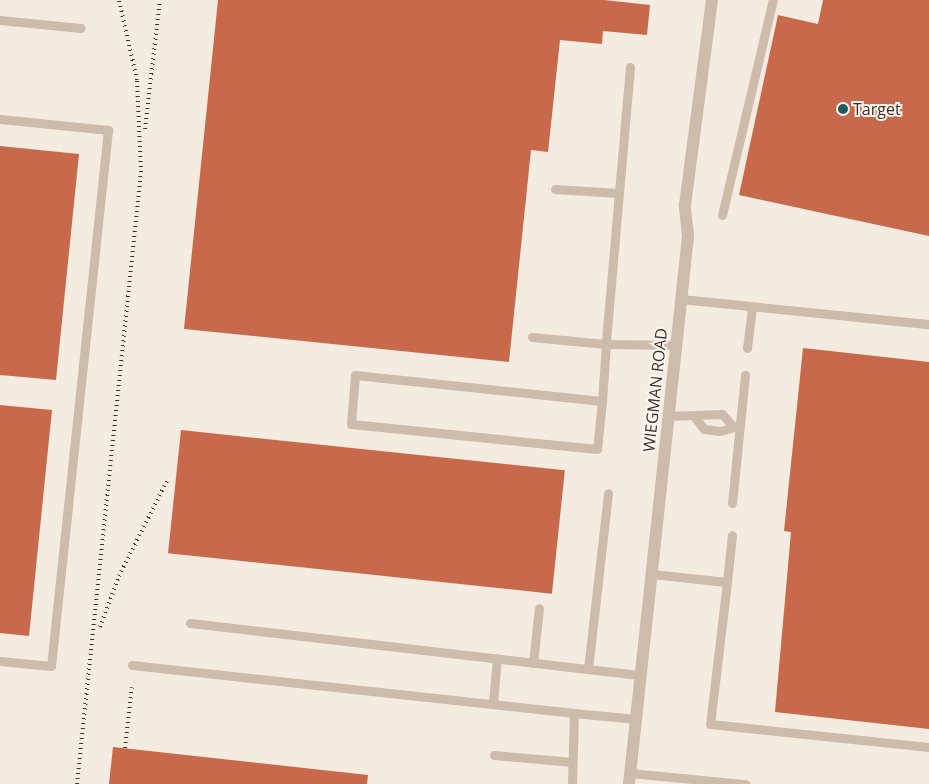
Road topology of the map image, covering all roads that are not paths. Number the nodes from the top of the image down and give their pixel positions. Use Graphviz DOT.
graph roads {
  1 [pos="712,0"];
  2 [pos="773,0"];
  3 [pos="0,20"];
  4 [pos="81,28"];
  5 [pos="630,67"];
  6 [pos="0,119"];
  7 [pos="555,189"];
  8 [pos="618,193"];
  9 [pos="722,215"];
  10 [pos="681,299"];
  11 [pos="752,308"];
  12 [pos="929,324"];
  13 [pos="532,336"];
  14 [pos="606,344"];
  15 [pos="676,345"];
  16 [pos="747,348"];
  17 [pos="745,375"];
  18 [pos="602,401"];
  19 [pos="668,416"];
  20 [pos="696,419"];
  21 [pos="736,426"];
  22 [pos="608,493"];
  23 [pos="732,503"];
  24 [pos="732,535"];
  25 [pos="652,574"];
  26 [pos="727,582"];
  27 [pos="540,608"];
  28 [pos="190,623"];
  29 [pos="497,658"];
  30 [pos="0,660"];
  31 [pos="533,663"];
  32 [pos="132,665"];
  33 [pos="588,669"];
  34 [pos="640,675"];
  35 [pos="493,702"];
  36 [pos="574,713"];
  37 [pos="636,719"];
  38 [pos="929,747"];
  39 [pos="494,755"];
  40 [pos="573,762"];
  41 [pos="630,778"];
  42 [pos="572,784"];
  43 [pos="745,784"];
  1 -- 10 [label="street, WIEGMAN ROAD"];
  2 -- 9 [label="lane"];
  3 -- 4 [label="lane"];
  5 -- 8 [label="lane"];
  6 -- 30 [label="lane"];
  7 -- 8 [label="lane"];
  8 -- 14 [label="lane"];
  10 -- 11 [label="lane"];
  10 -- 15 [label="street, WIEGMAN ROAD"];
  11 -- 12 [label="lane"];
  11 -- 16 [label="lane"];
  13 -- 14 [label="lane"];
  14 -- 15 [label="lane"];
  14 -- 18 [label="lane"];
  15 -- 19 [label="street, WIEGMAN ROAD"];
  17 -- 21 [label="lane"];
  18 -- 18 [label="lane"];
  19 -- 20 [label="lane"];
  19 -- 25 [label="street, WIEGMAN ROAD"];
  20 -- 21 [label="lane"];
  20 -- 21 [label="lane"];
  21 -- 23 [label="lane"];
  22 -- 33 [label="lane"];
  24 -- 26 [label="lane"];
  25 -- 26 [label="lane"];
  25 -- 34 [label="street, WIEGMAN ROAD"];
  26 -- 38 [label="lane"];
  27 -- 31 [label="lane"];
  28 -- 29 [label="lane"];
  29 -- 31 [label="lane"];
  29 -- 35 [label="lane"];
  31 -- 33 [label="lane"];
  32 -- 35 [label="lane"];
  33 -- 34 [label="lane"];
  34 -- 37 [label="street, WIEGMAN ROAD"];
  35 -- 36 [label="lane"];
  36 -- 37 [label="lane"];
  36 -- 40 [label="lane"];
  37 -- 41 [label="street, WIEGMAN ROAD"];
  39 -- 40 [label="lane"];
  40 -- 42 [label="lane"];
  41 -- 43 [label="lane"];
}
